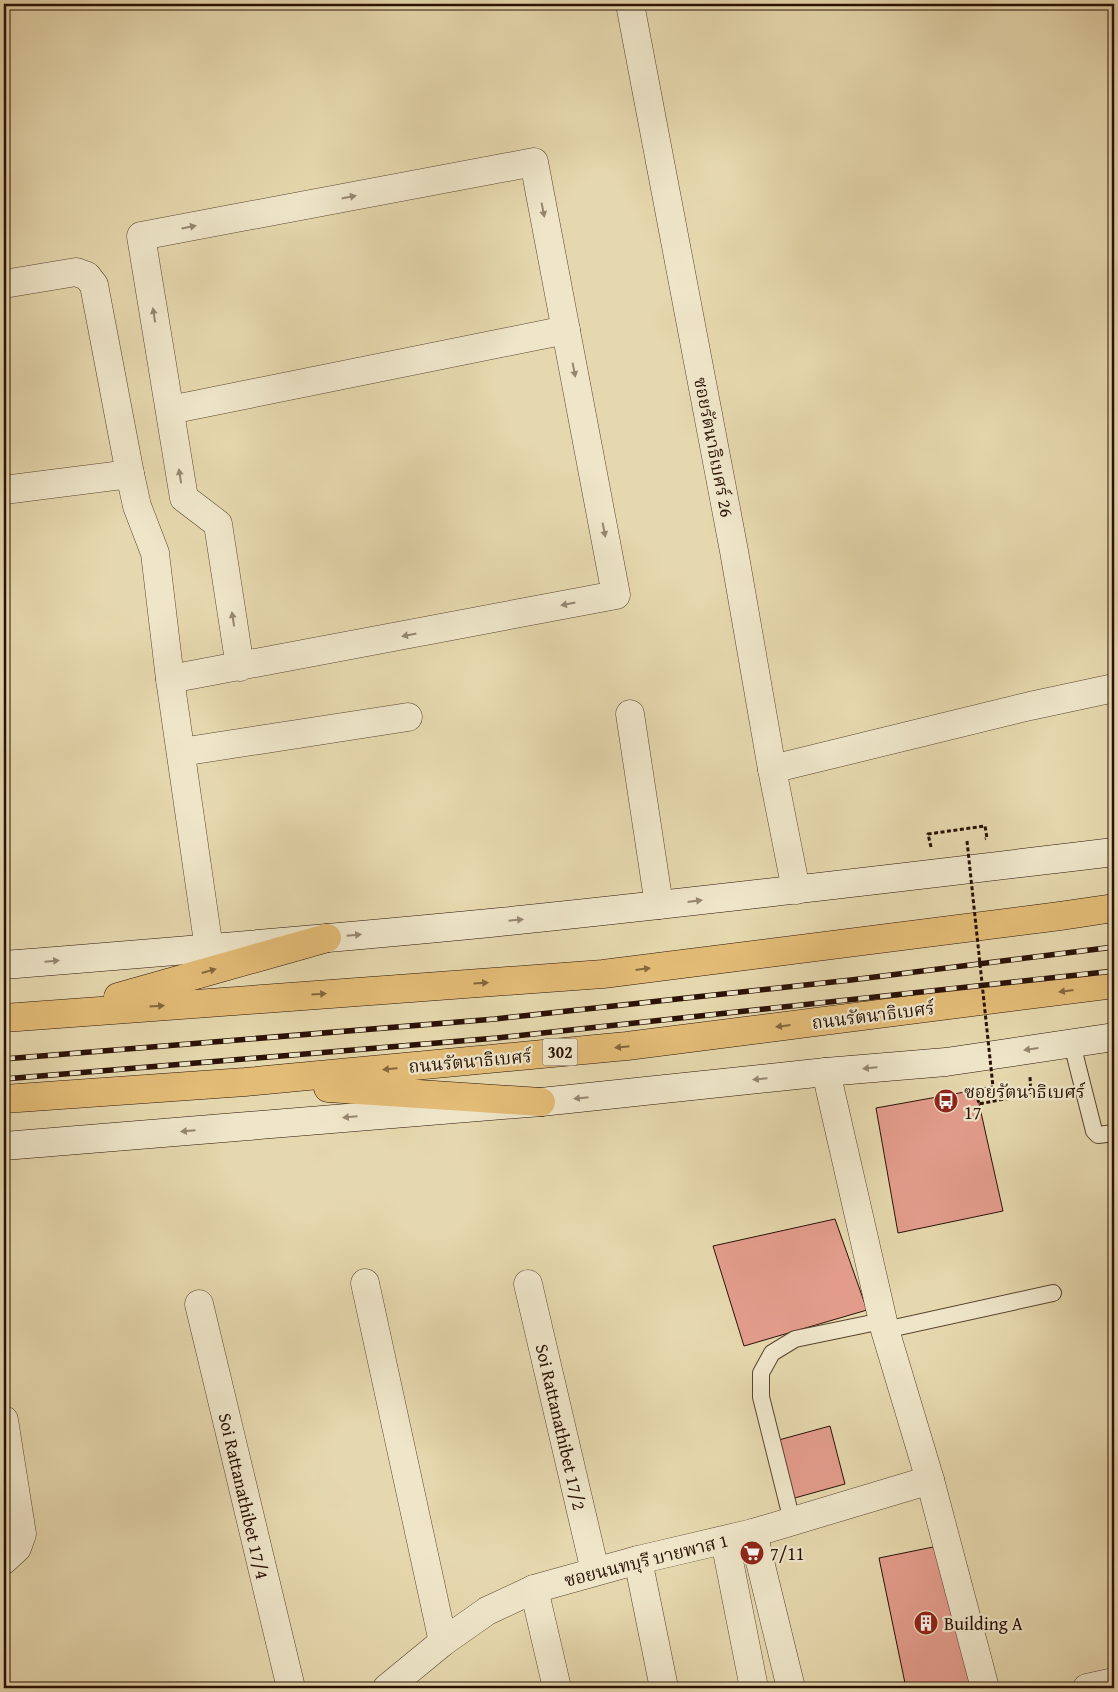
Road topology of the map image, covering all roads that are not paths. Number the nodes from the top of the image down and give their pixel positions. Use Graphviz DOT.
graph roads {
  1 [pos="630,4"];
  2 [pos="4,284"];
  3 [pos="566,330"];
  4 [pos="170,410"];
  5 [pos="130,474"];
  6 [pos="4,490"];
  7 [pos="240,667"];
  8 [pos="170,679"];
  9 [pos="1114,688"];
  10 [pos="630,714"];
  11 [pos="408,717"];
  12 [pos="181,752"];
  13 [pos="772,770"];
  14 [pos="1114,852"];
  15 [pos="796,890"];
  16 [pos="659,906"];
  17 [pos="1114,908"];
  18 [pos="327,938"];
  19 [pos="209,949"];
  20 [pos="4,965"];
  21 [pos="1114,984"];
  22 [pos="61,1013"];
  23 [pos="4,1018"];
  24 [pos="1114,1037"];
  25 [pos="1072,1044"];
  26 [pos="826,1072"];
  27 [pos="245,1082"];
  28 [pos="4,1100"];
  29 [pos="541,1102"];
  30 [pos="1114,1133"];
  31 [pos="4,1146"];
  32 [pos="365,1283"];
  33 [pos="528,1284"];
  34 [pos="1053,1292"];
  35 [pos="199,1304"];
  36 [pos="884,1325"];
  37 [pos="4,1420"];
  38 [pos="930,1480"];
  39 [pos="792,1521"];
  40 [pos="753,1533"];
  41 [pos="725,1541"];
  42 [pos="4,1560"];
  43 [pos="638,1560"];
  44 [pos="595,1571"];
  45 [pos="534,1589"];
  46 [pos="443,1642"];
  47 [pos="1114,1682"];
  48 [pos="291,1688"];
  49 [pos="387,1688"];
  50 [pos="557,1688"];
  51 [pos="664,1688"];
  52 [pos="754,1688"];
  53 [pos="791,1688"];
  54 [pos="985,1688"];
  55 [pos="1087,1688"];
  1 -- 13 [label="street, ซอยรัตนาธิเบศร์ 26"];
  2 -- 5 [label="street"];
  3 -- 4 [label="street"];
  4 -- 3 [label="street, one-way"];
  3 -- 7 [label="street, one-way"];
  7 -- 4 [label="street, one-way"];
  5 -- 6 [label="street"];
  5 -- 8 [label="street"];
  7 -- 8 [label="street"];
  8 -- 12 [label="street"];
  9 -- 13 [label="street"];
  10 -- 16 [label="street"];
  11 -- 12 [label="street"];
  12 -- 19 [label="street"];
  13 -- 15 [label="street, ซอยรัตนาธิเบศร์ 26"];
  14 -- 15 [label="street"];
  16 -- 15 [label="street, one-way"];
  18 -- 16 [label="street, one-way"];
  22 -- 17 [label="main road, one-way"];
  18 -- 19 [label="street"];
  22 -- 18 [label="main road, one-way"];
  20 -- 19 [label="street, one-way"];
  21 -- 27 [label="main road, ถนนรัตนาธิเบศร์ / 302, one-way"];
  22 -- 23 [label="main road"];
  24 -- 25 [label="street"];
  25 -- 26 [label="street, one-way"];
  25 -- 30 [label="lane"];
  26 -- 29 [label="street, one-way"];
  26 -- 36 [label="street"];
  27 -- 28 [label="main road, ถนนรัตนาธิเบศร์ / 302"];
  27 -- 29 [label="main road"];
  29 -- 31 [label="street, one-way"];
  32 -- 46 [label="street"];
  33 -- 44 [label="street, Soi Rattanathibet 17/2"];
  34 -- 36 [label="lane"];
  35 -- 48 [label="street, Soi Rattanathibet 17/4"];
  36 -- 38 [label="street"];
  36 -- 39 [label="lane"];
  37 -- 42 [label="street"];
  38 -- 39 [label="street, ซอยนนทบุรี บายพาส 1"];
  38 -- 54 [label="street"];
  39 -- 40 [label="street, ซอยนนทบุรี บายพาส 1"];
  40 -- 41 [label="street, ซอยนนทบุรี บายพาส 1"];
  40 -- 53 [label="street"];
  41 -- 43 [label="street, ซอยนนทบุรี บายพาส 1"];
  41 -- 52 [label="street"];
  43 -- 44 [label="street, ซอยนนทบุรี บายพาส 1"];
  43 -- 51 [label="street"];
  44 -- 45 [label="street, ซอยนนทบุรี บายพาส 1"];
  45 -- 46 [label="street, ซอยนนทบุรี บายพาส 1"];
  45 -- 50 [label="street"];
  46 -- 49 [label="street, ซอยนนทบุรี บายพาส 1"];
  47 -- 55 [label="street"];
}
